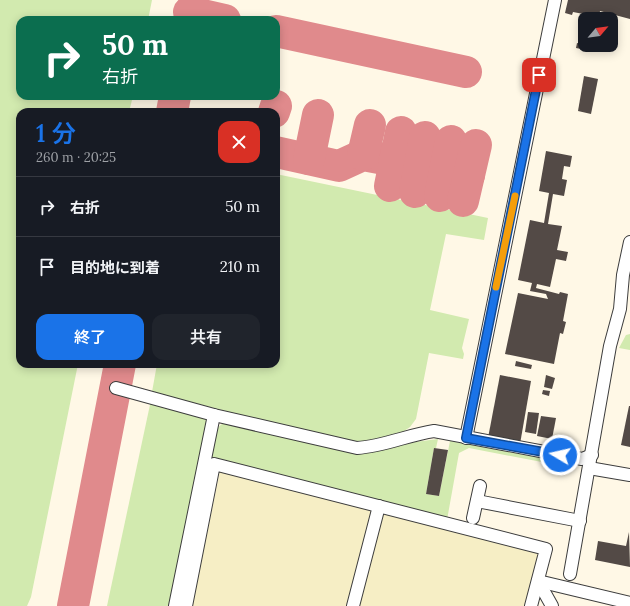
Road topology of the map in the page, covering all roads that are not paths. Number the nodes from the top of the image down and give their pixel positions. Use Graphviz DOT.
graph roads {
  1 [pos="555,0"];
  2 [pos="630,242"];
  3 [pos="116,388"];
  4 [pos="214,415"];
  5 [pos="466,438"];
  6 [pos="592,455"];
  7 [pos="590,468"];
  8 [pos="630,475"];
  9 [pos="480,486"];
  10 [pos="477,501"];
  11 [pos="379,506"];
  12 [pos="473,518"];
  13 [pos="580,521"];
  14 [pos="570,574"];
  15 [pos="538,581"];
  16 [pos="630,603"];
  17 [pos="175,606"];
  18 [pos="186,606"];
  19 [pos="353,606"];
  20 [pos="531,606"];
  21 [pos="552,606"];
  1 -- 5 [label="street"];
  2 -- 6 [label="street"];
  3 -- 4 [label="street"];
  4 -- 5 [label="street"];
  4 -- 17 [label="street"];
  5 -- 6 [label="street"];
  6 -- 7 [label="street"];
  7 -- 8 [label="street"];
  7 -- 13 [label="street"];
  9 -- 10 [label="street"];
  10 -- 12 [label="street"];
  10 -- 13 [label="street"];
  11 -- 15 [label="street"];
  11 -- 18 [label="street"];
  11 -- 19 [label="street"];
  13 -- 14 [label="street"];
  15 -- 16 [label="street"];
  15 -- 20 [label="street"];
  15 -- 21 [label="street"];
}
